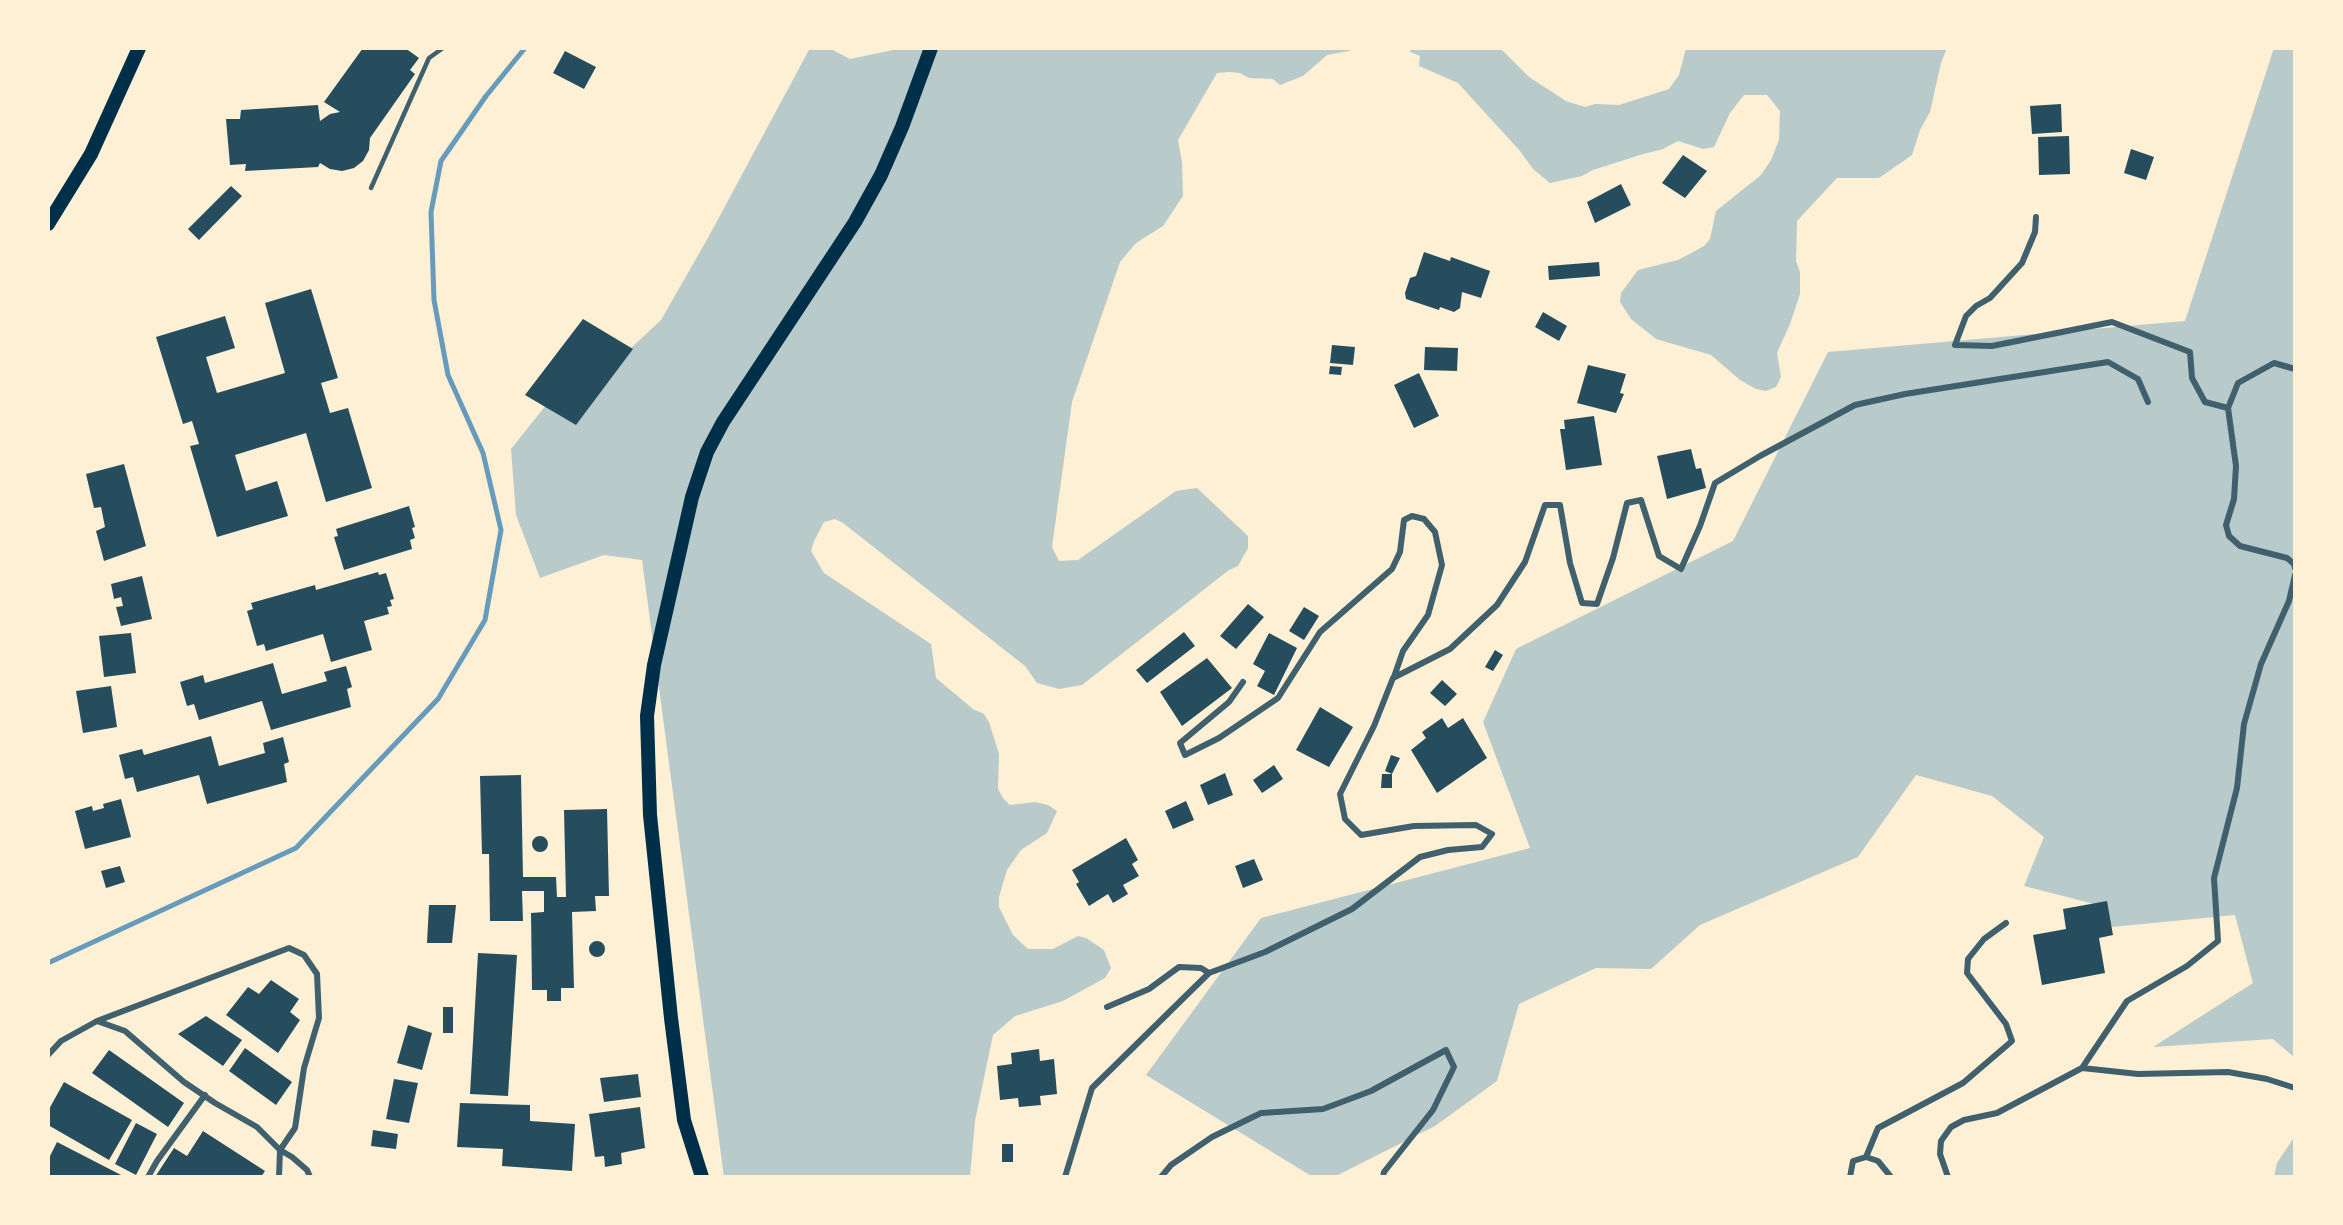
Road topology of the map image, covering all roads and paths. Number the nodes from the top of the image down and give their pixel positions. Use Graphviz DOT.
graph roads {
  1 [pos="139,48"];
  2 [pos="443,48"];
  3 [pos="931,48"];
  4 [pos="371,188"];
  5 [pos="2036,217"];
  6 [pos="48,224"];
  7 [pos="2295,369"];
  8 [pos="2148,402"];
  9 [pos="2228,408"];
  10 [pos="2295,568"];
  11 [pos="2295,575"];
  12 [pos="1393,678"];
  13 [pos="1243,682"];
  14 [pos="2006,923"];
  15 [pos="1209,973"];
  16 [pos="1107,1007"];
  17 [pos="97,1021"];
  18 [pos="48,1055"];
  19 [pos="2082,1068"];
  20 [pos="2295,1088"];
  21 [pos="205,1095"];
  22 [pos="280,1150"];
  23 [pos="1866,1157"];
  24 [pos="698,1173"];
  25 [pos="148,1177"];
  26 [pos="279,1177"];
  27 [pos="310,1177"];
  28 [pos="1065,1177"];
  29 [pos="1161,1177"];
  30 [pos="1383,1177"];
  31 [pos="1850,1177"];
  32 [pos="1891,1177"];
  33 [pos="1948,1177"];
  1 -- 6 [label="main road"];
  2 -- 4 [label="lane"];
  3 -- 24 [label="main road"];
  5 -- 9 [label="street"];
  7 -- 9 [label="street"];
  8 -- 12 [label="street"];
  9 -- 10 [label="street"];
  11 -- 19 [label="street"];
  12 -- 13 [label="street"];
  12 -- 15 [label="street"];
  14 -- 23 [label="street"];
  15 -- 16 [label="street"];
  15 -- 28 [label="street"];
  17 -- 18 [label="street"];
  17 -- 21 [label="street"];
  17 -- 22 [label="street"];
  19 -- 20 [label="street"];
  19 -- 33 [label="street"];
  21 -- 22 [label="street"];
  21 -- 25 [label="street"];
  22 -- 26 [label="street"];
  22 -- 27 [label="street"];
  23 -- 31 [label="street"];
  23 -- 32 [label="street"];
  29 -- 30 [label="street"];
}
